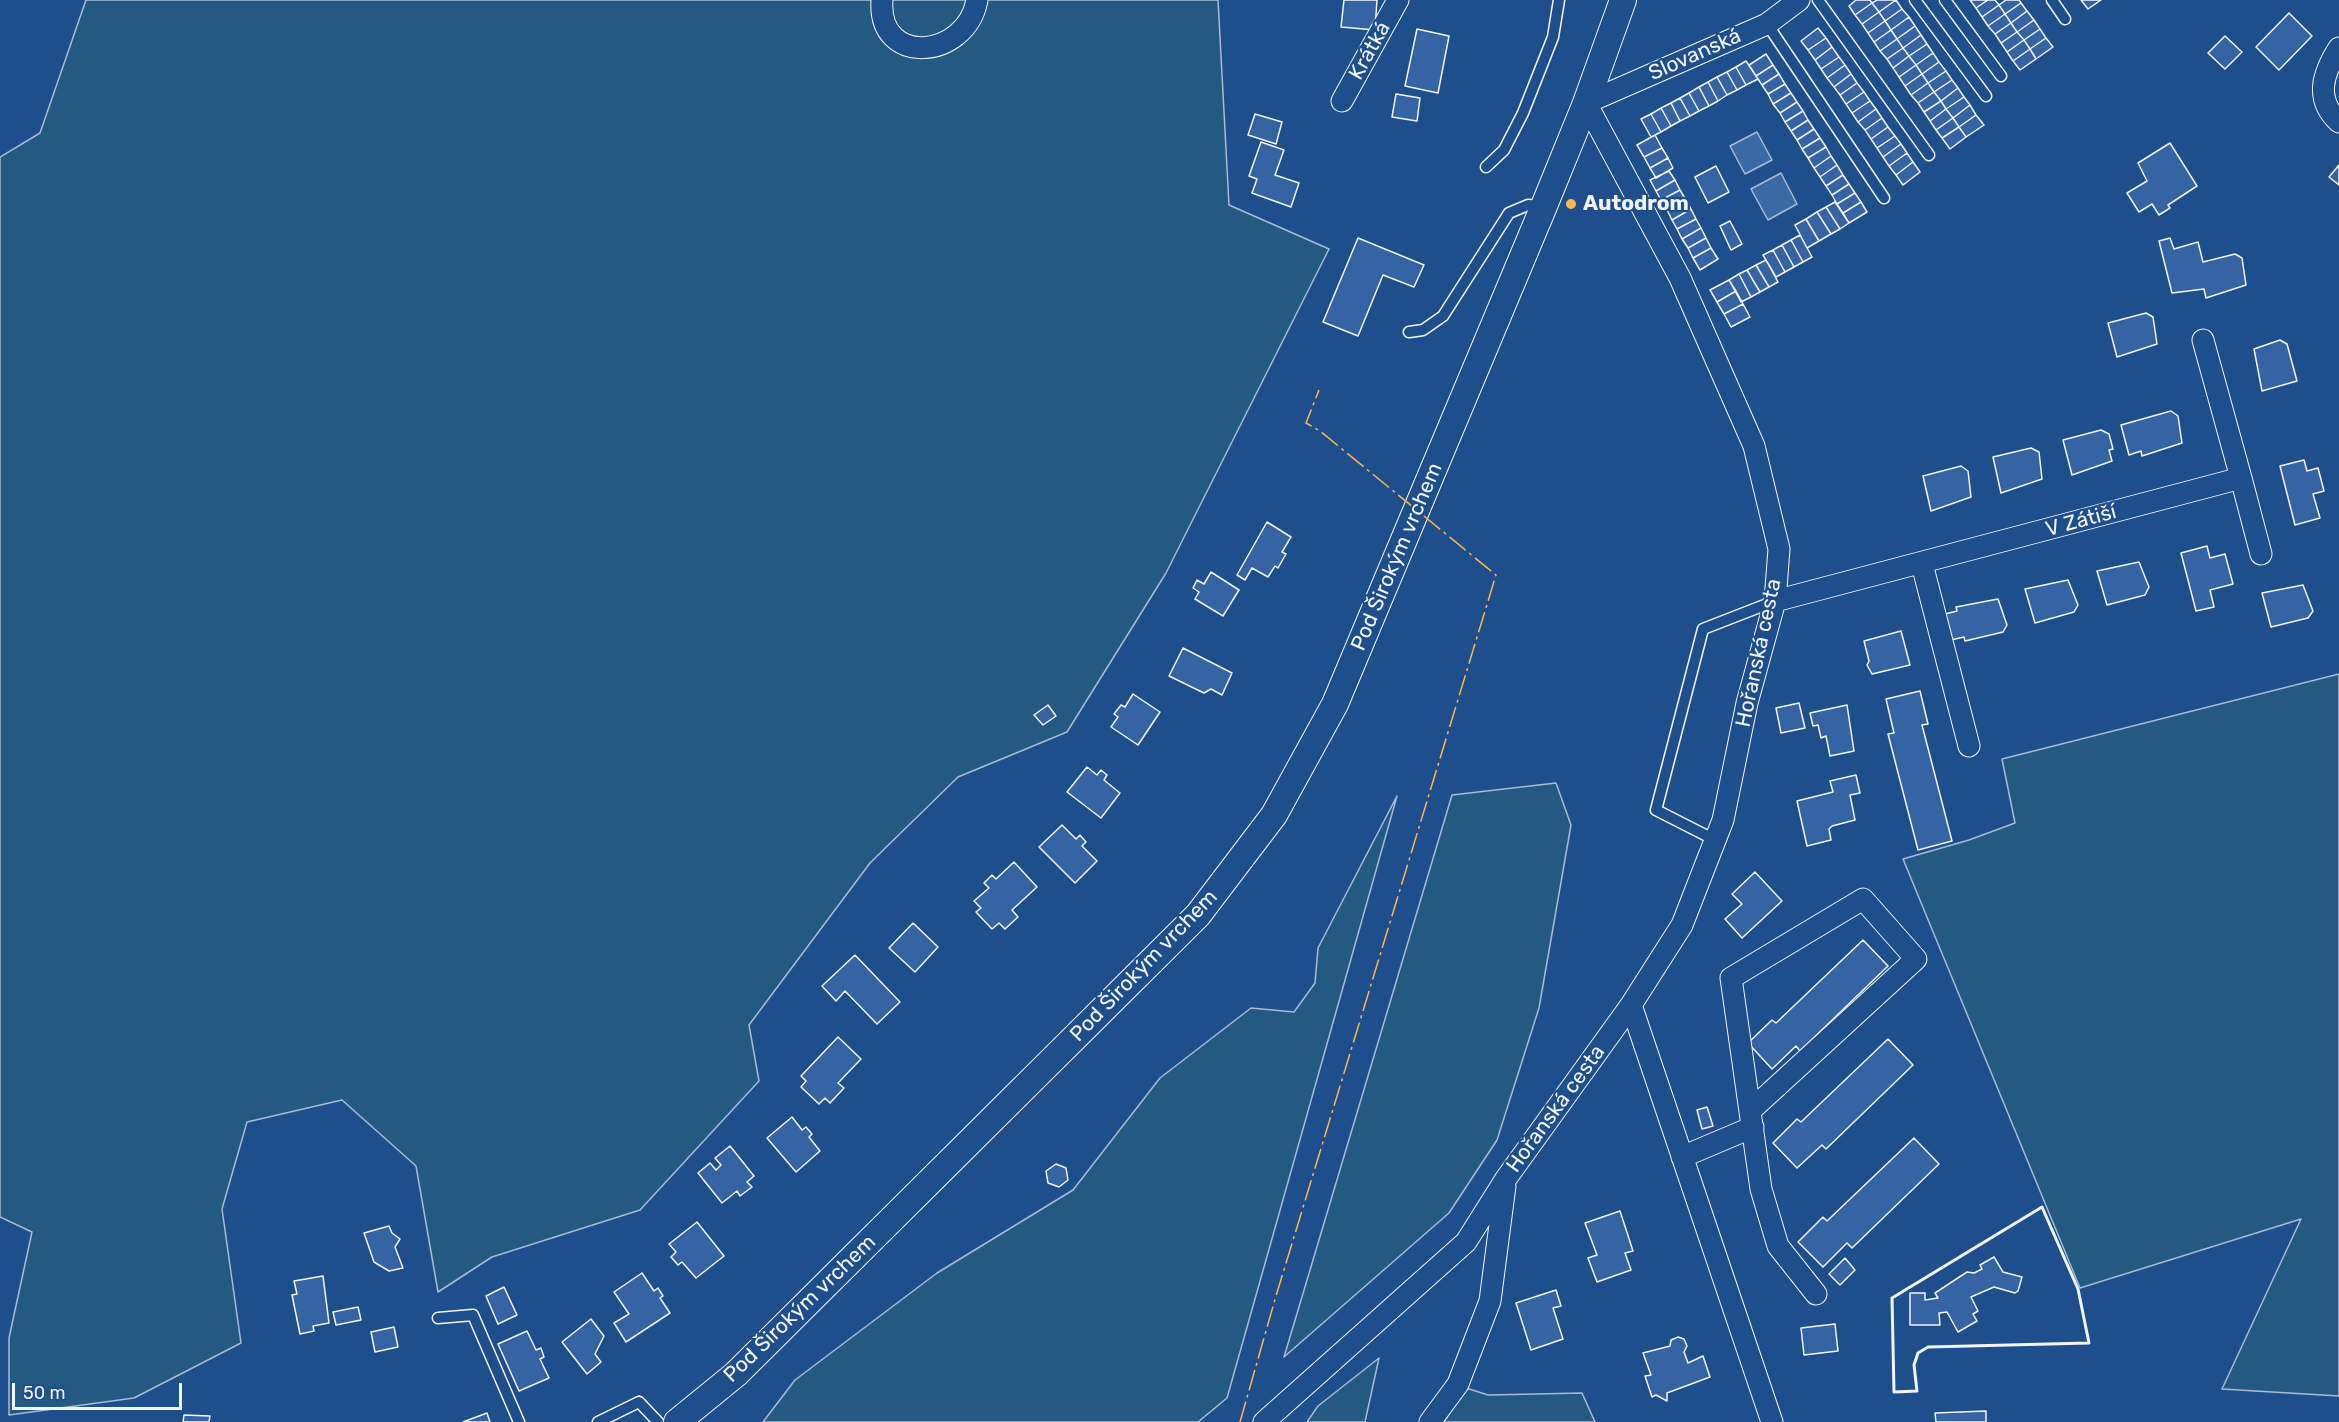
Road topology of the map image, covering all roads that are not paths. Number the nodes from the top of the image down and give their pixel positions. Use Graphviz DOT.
graph roads {
  1 [pos="882,0"];
  2 [pos="977,0"];
  3 [pos="1398,0"];
  4 [pos="1559,0"];
  5 [pos="1623,0"];
  6 [pos="1798,0"];
  7 [pos="1818,0"];
  8 [pos="1915,0"];
  9 [pos="1945,0"];
  10 [pos="2052,0"];
  11 [pos="2065,19"];
  12 [pos="1767,24"];
  13 [pos="2339,48"];
  14 [pos="2001,76"];
  15 [pos="1986,96"];
  16 [pos="1342,102"];
  17 [pos="1586,103"];
  18 [pos="2339,122"];
  19 [pos="1929,155"];
  20 [pos="1486,167"];
  21 [pos="1884,198"];
  22 [pos="1544,206"];
  23 [pos="1409,332"];
  24 [pos="2203,340"];
  25 [pos="2241,478"];
  26 [pos="2261,554"];
  27 [pos="1922,564"];
  28 [pos="1775,601"];
  29 [pos="1969,746"];
  30 [pos="1716,840"];
  31 [pos="1631,1005"];
  32 [pos="1751,1119"];
  33 [pos="1682,1157"];
  34 [pos="1505,1180"];
  35 [pos="1816,1294"];
  36 [pos="438,1318"];
  37 [pos="519,1422"];
  38 [pos="598,1422"];
  39 [pos="658,1422"];
  40 [pos="676,1422"];
  41 [pos="1264,1422"];
  42 [pos="1430,1422"];
  43 [pos="1772,1422"];
  1 -- 2 [label="street"];
  3 -- 16 [label="street, Krátká"];
  4 -- 20 [label="lane"];
  5 -- 17 [label="street, Pod Širokým vrchem"];
  6 -- 12 [label="street, Slovanská"];
  7 -- 19 [label="lane"];
  8 -- 15 [label="lane"];
  9 -- 14 [label="lane"];
  10 -- 11 [label="lane"];
  12 -- 17 [label="street, Slovanská"];
  12 -- 21 [label="lane"];
  13 -- 18 [label="street"];
  17 -- 22 [label="street, Pod Širokým vrchem"];
  17 -- 28 [label="street, Hořanská cesta"];
  22 -- 23 [label="lane"];
  22 -- 40 [label="street, Pod Širokým vrchem"];
  24 -- 25 [label="street"];
  25 -- 26 [label="street"];
  25 -- 27 [label="street, V Zátiší"];
  27 -- 28 [label="street, V Zátiší"];
  27 -- 29 [label="street"];
  28 -- 30 [label="street, Hořanská cesta"];
  28 -- 30 [label="lane"];
  30 -- 31 [label="street, Hořanská cesta"];
  31 -- 33 [label="street"];
  31 -- 34 [label="street, Hořanská cesta"];
  32 -- 32 [label="street"];
  32 -- 33 [label="street"];
  32 -- 35 [label="street"];
  33 -- 43 [label="street"];
  34 -- 41 [label="street"];
  34 -- 42 [label="street, Hořanská cesta"];
  36 -- 37 [label="lane"];
  38 -- 39 [label="lane"];
}
